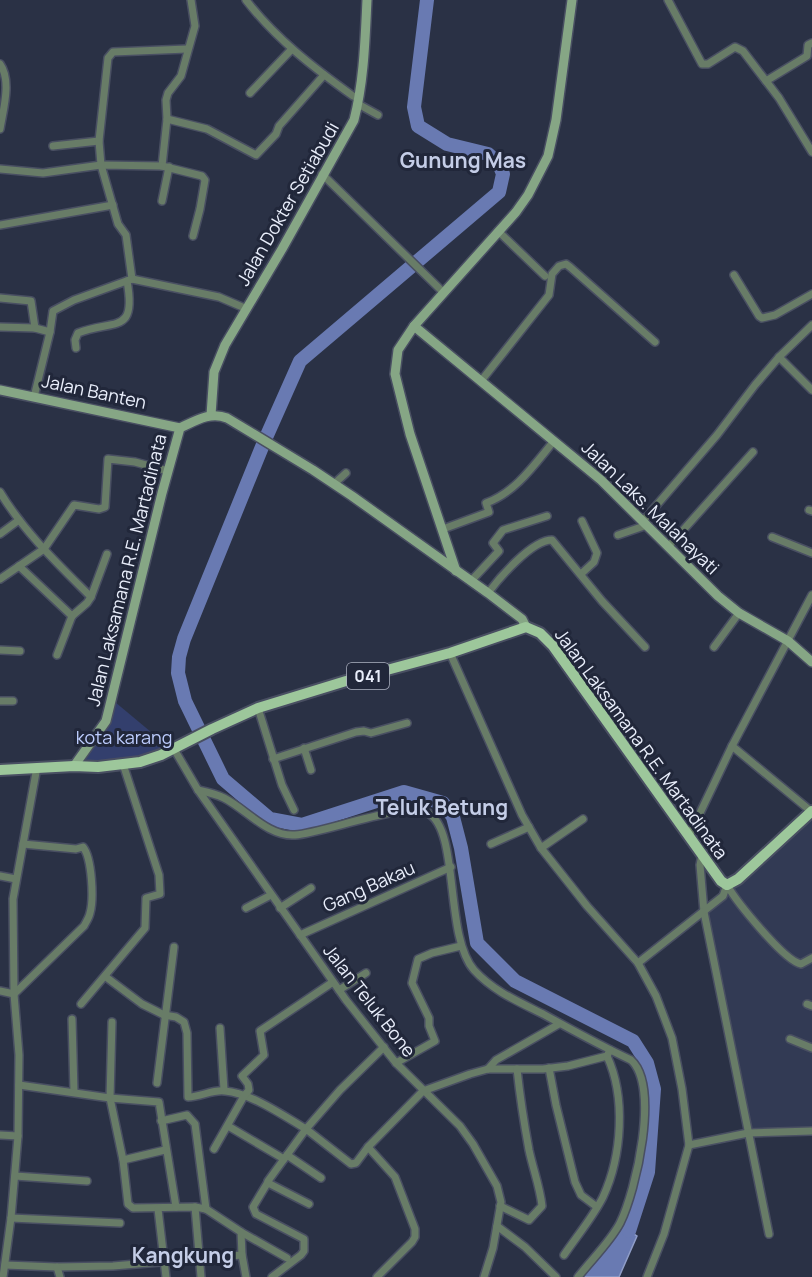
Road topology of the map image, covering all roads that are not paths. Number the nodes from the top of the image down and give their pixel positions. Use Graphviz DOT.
graph roads {
  1 [pos="191,0"];
  2 [pos="246,0"];
  3 [pos="367,0"];
  4 [pos="572,0"];
  5 [pos="668,0"];
  6 [pos="812,43"];
  7 [pos="187,49"];
  8 [pos="291,50"];
  9 [pos="0,64"];
  10 [pos="324,75"];
  11 [pos="766,81"];
  12 [pos="250,93"];
  13 [pos="2,97"];
  14 [pos="358,101"];
  15 [pos="378,115"];
  16 [pos="167,119"];
  17 [pos="0,129"];
  18 [pos="99,141"];
  19 [pos="53,146"];
  20 [pos="812,152"];
  21 [pos="101,165"];
  22 [pos="166,167"];
  23 [pos="0,169"];
  24 [pos="322,174"];
  25 [pos="162,201"];
  26 [pos="113,205"];
  27 [pos="0,225"];
  28 [pos="498,231"];
  29 [pos="193,236"];
  30 [pos="734,275"];
  31 [pos="545,276"];
  32 [pos="130,280"];
  33 [pos="444,292"];
  34 [pos="812,294"];
  35 [pos="0,298"];
  36 [pos="247,309"];
  37 [pos="812,325"];
  38 [pos="414,326"];
  39 [pos="0,327"];
  40 [pos="34,328"];
  41 [pos="50,332"];
  42 [pos="655,342"];
  43 [pos="76,348"];
  44 [pos="779,357"];
  45 [pos="481,381"];
  46 [pos="0,390"];
  47 [pos="812,390"];
  48 [pos="34,397"];
  49 [pos="211,415"];
  50 [pos="180,428"];
  51 [pos="554,441"];
  52 [pos="753,452"];
  53 [pos="168,471"];
  54 [pos="346,473"];
  55 [pos="334,484"];
  56 [pos="0,492"];
  57 [pos="2,502"];
  58 [pos="547,516"];
  59 [pos="19,520"];
  60 [pos="582,521"];
  61 [pos="645,523"];
  62 [pos="443,529"];
  63 [pos="0,534"];
  64 [pos="618,535"];
  65 [pos="772,537"];
  66 [pos="668,547"];
  67 [pos="44,549"];
  68 [pos="812,553"];
  69 [pos="107,554"];
  70 [pos="19,567"];
  71 [pos="456,571"];
  72 [pos="581,574"];
  73 [pos="0,579"];
  74 [pos="471,581"];
  75 [pos="488,593"];
  76 [pos="812,595"];
  77 [pos="91,597"];
  78 [pos="739,613"];
  79 [pos="72,616"];
  80 [pos="526,627"];
  81 [pos="788,640"];
  82 [pos="645,647"];
  83 [pos="714,647"];
  84 [pos="0,650"];
  85 [pos="20,651"];
  86 [pos="450,653"];
  87 [pos="57,656"];
  88 [pos="812,662"];
  89 [pos="0,700"];
  90 [pos="13,701"];
  91 [pos="258,708"];
  92 [pos="407,723"];
  93 [pos="732,746"];
  94 [pos="176,748"];
  95 [pos="304,748"];
  96 [pos="273,759"];
  97 [pos="123,764"];
  98 [pos="74,766"];
  99 [pos="37,767"];
  100 [pos="0,770"];
  101 [pos="311,770"];
  102 [pos="198,790"];
  103 [pos="294,810"];
  104 [pos="812,811"];
  105 [pos="583,819"];
  106 [pos="529,827"];
  107 [pos="689,836"];
  108 [pos="23,844"];
  109 [pos="491,844"];
  110 [pos="541,848"];
  111 [pos="702,855"];
  112 [pos="451,867"];
  113 [pos="0,876"];
  114 [pos="16,879"];
  115 [pos="727,885"];
  116 [pos="311,888"];
  117 [pos="271,895"];
  118 [pos="246,908"];
  119 [pos="280,908"];
  120 [pos="704,912"];
  121 [pos="300,935"];
  122 [pos="461,946"];
  123 [pos="174,947"];
  124 [pos="812,958"];
  125 [pos="638,963"];
  126 [pos="366,973"];
  127 [pos="106,977"];
  128 [pos="333,982"];
  129 [pos="339,990"];
  130 [pos="0,991"];
  131 [pos="14,994"];
  132 [pos="81,1005"];
  133 [pos="164,1016"];
  134 [pos="72,1019"];
  135 [pos="112,1022"];
  136 [pos="559,1024"];
  137 [pos="220,1028"];
  138 [pos="790,1039"];
  139 [pos="384,1047"];
  140 [pos="812,1048"];
  141 [pos="609,1053"];
  142 [pos="396,1063"];
  143 [pos="549,1068"];
  144 [pos="488,1069"];
  145 [pos="517,1069"];
  146 [pos="157,1083"];
  147 [pos="19,1085"];
  148 [pos="224,1090"];
  149 [pos="423,1091"];
  150 [pos="74,1092"];
  151 [pos="243,1096"];
  152 [pos="110,1098"];
  153 [pos="161,1121"];
  154 [pos="228,1126"];
  155 [pos="306,1129"];
  156 [pos="812,1131"];
  157 [pos="748,1133"];
  158 [pos="0,1135"];
  159 [pos="18,1136"];
  160 [pos="689,1145"];
  161 [pos="368,1147"];
  162 [pos="214,1149"];
  163 [pos="165,1150"];
  164 [pos="285,1157"];
  165 [pos="123,1160"];
  166 [pos="15,1176"];
  167 [pos="321,1178"];
  168 [pos="87,1181"];
  169 [pos="268,1182"];
  170 [pos="309,1204"];
  171 [pos="500,1206"];
  172 [pos="176,1207"];
  173 [pos="195,1207"];
  174 [pos="597,1207"];
  175 [pos="158,1209"];
  176 [pos="206,1209"];
  177 [pos="11,1218"];
  178 [pos="120,1223"];
  179 [pos="497,1226"];
  180 [pos="241,1232"];
  181 [pos="769,1234"];
  182 [pos="242,1255"];
  183 [pos="564,1255"];
  184 [pos="287,1258"];
  185 [pos="199,1259"];
  186 [pos="164,1262"];
  187 [pos="5,1265"];
  188 [pos="57,1267"];
  189 [pos="3,1277"];
  190 [pos="60,1277"];
  191 [pos="166,1277"];
  192 [pos="201,1277"];
  193 [pos="246,1277"];
  194 [pos="272,1277"];
  195 [pos="377,1277"];
  196 [pos="484,1277"];
  197 [pos="556,1277"];
  198 [pos="578,1277"];
  199 [pos="648,1277"];
  1 -- 7 [label="street"];
  2 -- 8 [label="street"];
  3 -- 14 [label="street, Jalan Dokter Setiabudi"];
  4 -- 28 [label="street"];
  5 -- 11 [label="street"];
  6 -- 11 [label="street"];
  7 -- 16 [label="street"];
  7 -- 18 [label="street"];
  8 -- 10 [label="street"];
  8 -- 12 [label="street"];
  9 -- 13 [label="street"];
  10 -- 14 [label="street"];
  10 -- 16 [label="street"];
  11 -- 20 [label="street"];
  13 -- 17 [label="street"];
  14 -- 15 [label="street"];
  14 -- 24 [label="street, Jalan Dokter Setiabudi"];
  16 -- 22 [label="street"];
  18 -- 19 [label="street"];
  18 -- 21 [label="street"];
  21 -- 22 [label="street"];
  21 -- 23 [label="street"];
  21 -- 26 [label="street"];
  22 -- 25 [label="street"];
  22 -- 29 [label="street"];
  24 -- 33 [label="street"];
  24 -- 36 [label="street, Jalan Dokter Setiabudi"];
  26 -- 27 [label="street"];
  26 -- 32 [label="street"];
  28 -- 31 [label="street"];
  28 -- 33 [label="street"];
  30 -- 34 [label="street"];
  32 -- 36 [label="street"];
  32 -- 41 [label="street"];
  32 -- 43 [label="street"];
  33 -- 38 [label="street"];
  35 -- 40 [label="street"];
  36 -- 49 [label="street, Jalan Dokter Setiabudi"];
  37 -- 44 [label="street"];
  38 -- 45 [label="street, Jalan Laks. Malahayati"];
  38 -- 62 [label="street"];
  39 -- 40 [label="street"];
  40 -- 41 [label="street"];
  41 -- 48 [label="street"];
  42 -- 45 [label="street"];
  44 -- 47 [label="street"];
  44 -- 61 [label="street"];
  45 -- 51 [label="street, Jalan Laks. Malahayati"];
  46 -- 48 [label="street, Jalan Banten"];
  48 -- 50 [label="street, Jalan Banten"];
  49 -- 50 [label="street, Jalan Laksamana R.E. Martadinata"];
  49 -- 55 [label="street, Jalan Laksamana R.E. Martadinata"];
  50 -- 53 [label="street, Jalan Laksamana R.E. Martadinata"];
  51 -- 61 [label="street, Jalan Laks. Malahayati"];
  51 -- 62 [label="street"];
  52 -- 66 [label="street"];
  53 -- 67 [label="street"];
  53 -- 98 [label="street, Jalan Laksamana R.E. Martadinata"];
  54 -- 55 [label="street"];
  55 -- 71 [label="street, Jalan Laksamana R.E. Martadinata"];
  56 -- 57 [label="street"];
  57 -- 59 [label="street"];
  58 -- 74 [label="street"];
  59 -- 63 [label="street"];
  59 -- 67 [label="street"];
  60 -- 72 [label="street"];
  61 -- 64 [label="street"];
  61 -- 66 [label="street, Jalan Laks. Malahayati"];
  62 -- 71 [label="street"];
  65 -- 68 [label="street"];
  66 -- 78 [label="street, Jalan Laks. Malahayati"];
  67 -- 70 [label="street"];
  67 -- 77 [label="street"];
  69 -- 77 [label="street"];
  70 -- 73 [label="street"];
  70 -- 79 [label="street"];
  71 -- 74 [label="street, Jalan Laksamana R.E. Martadinata"];
  72 -- 75 [label="street"];
  72 -- 82 [label="street"];
  74 -- 75 [label="street, Jalan Laksamana R.E. Martadinata"];
  75 -- 80 [label="street, Jalan Laksamana R.E. Martadinata"];
  76 -- 81 [label="street"];
  77 -- 79 [label="street"];
  78 -- 81 [label="street, Jalan Laks. Malahayati"];
  78 -- 83 [label="street"];
  79 -- 87 [label="street"];
  80 -- 86 [label="main road, Jalan Laksamana R.E. Martadinata / 041"];
  80 -- 107 [label="main road, Jalan Laksamana R.E. Martadinata"];
  81 -- 88 [label="street, Jalan Laks. Malahayati"];
  81 -- 93 [label="street"];
  84 -- 85 [label="street"];
  86 -- 91 [label="main road, Jalan Laksamana R.E. Martadinata / 041"];
  86 -- 106 [label="street"];
  89 -- 90 [label="street"];
  91 -- 94 [label="main road, Jalan Laksamana R.E. Martadinata / 041"];
  91 -- 96 [label="street"];
  92 -- 95 [label="street"];
  93 -- 104 [label="street"];
  93 -- 107 [label="street"];
  94 -- 97 [label="main road, 041"];
  94 -- 102 [label="street, Jalan Teluk Bone"];
  95 -- 96 [label="street"];
  95 -- 101 [label="street"];
  96 -- 103 [label="street"];
  97 -- 98 [label="main road, 041"];
  97 -- 127 [label="street"];
  98 -- 99 [label="main road, 041"];
  99 -- 100 [label="main road, 041"];
  99 -- 108 [label="street"];
  102 -- 112 [label="street"];
  102 -- 117 [label="street, Jalan Teluk Bone"];
  104 -- 115 [label="main road"];
  105 -- 110 [label="street"];
  106 -- 109 [label="street"];
  106 -- 110 [label="street"];
  107 -- 111 [label="main road, Jalan Laksamana R.E. Martadinata"];
  108 -- 114 [label="street"];
  108 -- 131 [label="street"];
  110 -- 125 [label="street"];
  111 -- 115 [label="main road, Jalan Laksamana R.E. Martadinata"];
  111 -- 120 [label="street"];
  112 -- 121 [label="street, Gang Bakau"];
  112 -- 122 [label="street"];
  113 -- 114 [label="street"];
  114 -- 131 [label="street"];
  115 -- 120 [label="street"];
  115 -- 124 [label="street"];
  116 -- 119 [label="street"];
  117 -- 118 [label="street"];
  117 -- 119 [label="street, Jalan Teluk Bone"];
  119 -- 121 [label="street, Jalan Teluk Bone"];
  120 -- 125 [label="street"];
  120 -- 157 [label="street"];
  121 -- 128 [label="street, Jalan Teluk Bone"];
  122 -- 136 [label="street"];
  122 -- 142 [label="street"];
  123 -- 133 [label="street"];
  125 -- 160 [label="street"];
  126 -- 129 [label="street"];
  127 -- 132 [label="street"];
  127 -- 133 [label="street"];
  128 -- 129 [label="street, Jalan Teluk Bone"];
  128 -- 151 [label="street"];
  129 -- 139 [label="street, Jalan Teluk Bone"];
  130 -- 131 [label="street"];
  131 -- 147 [label="street"];
  133 -- 146 [label="street"];
  133 -- 148 [label="street"];
  134 -- 150 [label="street"];
  135 -- 152 [label="street"];
  136 -- 141 [label="street"];
  136 -- 144 [label="street"];
  137 -- 148 [label="street"];
  138 -- 140 [label="street"];
  139 -- 142 [label="street, Jalan Teluk Bone"];
  139 -- 155 [label="street"];
  141 -- 143 [label="street"];
  141 -- 174 [label="street"];
  141 -- 198 [label="street"];
  142 -- 149 [label="street, Jalan Teluk Bone"];
  143 -- 145 [label="street"];
  143 -- 174 [label="street"];
  144 -- 145 [label="street"];
  144 -- 149 [label="street"];
  145 -- 171 [label="street"];
  147 -- 150 [label="street"];
  147 -- 159 [label="street"];
  148 -- 151 [label="street"];
  149 -- 161 [label="street"];
  149 -- 171 [label="street, Jalan Teluk Bone"];
  150 -- 152 [label="street"];
  151 -- 154 [label="street"];
  151 -- 155 [label="street"];
  152 -- 153 [label="street"];
  152 -- 165 [label="street"];
  153 -- 163 [label="street"];
  153 -- 176 [label="street"];
  154 -- 162 [label="street"];
  154 -- 164 [label="street"];
  155 -- 161 [label="street"];
  155 -- 164 [label="street"];
  156 -- 157 [label="street"];
  157 -- 160 [label="street"];
  157 -- 181 [label="street"];
  158 -- 159 [label="street"];
  159 -- 166 [label="street"];
  160 -- 199 [label="street"];
  161 -- 195 [label="street"];
  163 -- 165 [label="street"];
  163 -- 172 [label="street"];
  164 -- 167 [label="street"];
  164 -- 169 [label="street"];
  165 -- 175 [label="street"];
  166 -- 168 [label="street"];
  166 -- 177 [label="street"];
  169 -- 170 [label="street"];
  169 -- 194 [label="street"];
  171 -- 179 [label="street, Jalan Teluk Bone"];
  172 -- 173 [label="street"];
  172 -- 175 [label="street"];
  173 -- 176 [label="street"];
  173 -- 185 [label="street"];
  174 -- 183 [label="street"];
  175 -- 186 [label="street"];
  176 -- 180 [label="street"];
  177 -- 178 [label="street"];
  177 -- 187 [label="street"];
  179 -- 196 [label="street, Jalan Teluk Bone"];
  179 -- 197 [label="street"];
  180 -- 182 [label="street"];
  180 -- 184 [label="street"];
  182 -- 185 [label="street"];
  182 -- 193 [label="street"];
  185 -- 186 [label="street"];
  185 -- 192 [label="street"];
  186 -- 188 [label="street"];
  186 -- 191 [label="street"];
  187 -- 188 [label="street"];
  187 -- 189 [label="street"];
  188 -- 190 [label="street"];
}
